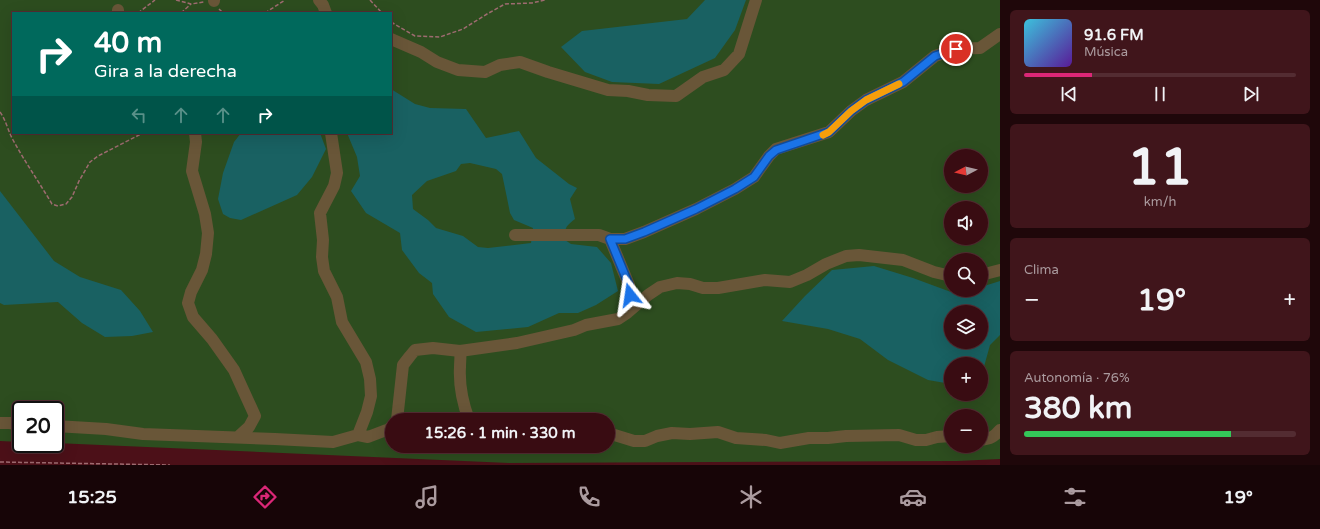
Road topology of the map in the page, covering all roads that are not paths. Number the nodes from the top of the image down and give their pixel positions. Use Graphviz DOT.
graph roads {
  1 [pos="320,0"];
  2 [pos="756,0"];
  3 [pos="326,12"];
  4 [pos="1000,34"];
  5 [pos="392,39"];
  6 [pos="194,134"];
  7 [pos="331,134"];
  8 [pos="515,235"];
  9 [pos="610,239"];
  10 [pos="1000,270"];
  11 [pos="988,273"];
  12 [pos="944,274"];
  13 [pos="629,285"];
  14 [pos="648,295"];
  15 [pos="627,313"];
  16 [pos="460,351"];
  17 [pos="398,413"];
  18 [pos="467,413"];
  19 [pos="0,423"];
  20 [pos="12,423"];
  21 [pos="64,427"];
  22 [pos="385,430"];
  23 [pos="1000,430"];
  24 [pos="358,435"];
  25 [pos="615,436"];
  26 [pos="944,436"];
  27 [pos="238,437"];
  28 [pos="988,439"];
  1 -- 3 [label="lane"];
  2 -- 5 [label="lane"];
  4 -- 9 [label="lane"];
  6 -- 27 [label="lane"];
  7 -- 24 [label="lane"];
  8 -- 9 [label="lane"];
  9 -- 13 [label="lane"];
  10 -- 11 [label="lane"];
  12 -- 14 [label="lane"];
  13 -- 14 [label="lane"];
  13 -- 15 [label="lane"];
  14 -- 15 [label="lane"];
  15 -- 16 [label="lane"];
  16 -- 17 [label="lane"];
  16 -- 18 [label="lane"];
  19 -- 20 [label="lane"];
  21 -- 27 [label="lane"];
  22 -- 24 [label="lane"];
  23 -- 28 [label="lane"];
  24 -- 27 [label="lane"];
  25 -- 26 [label="lane"];
}
